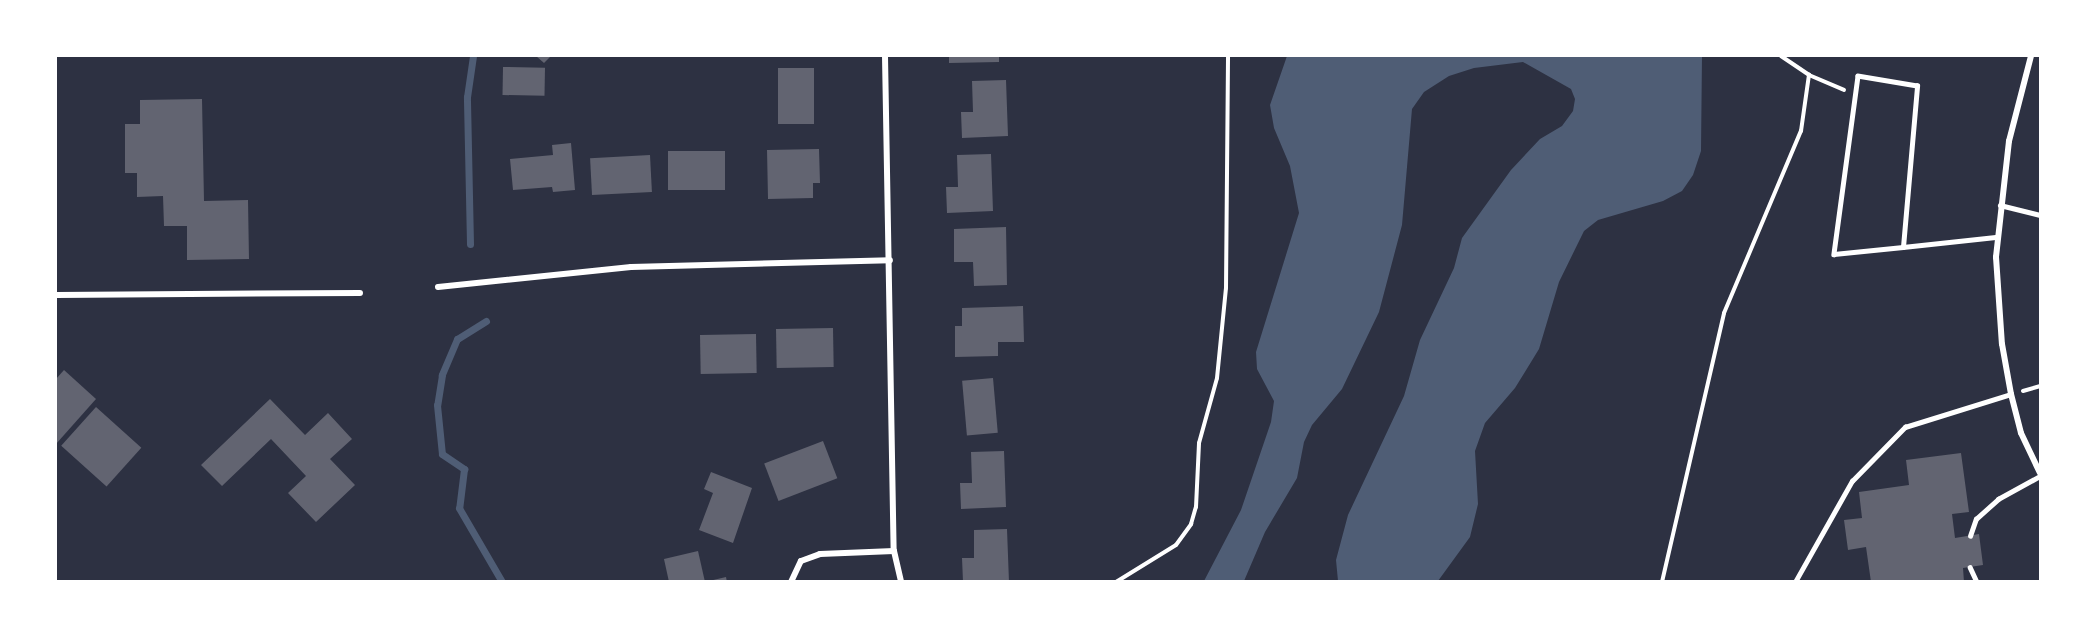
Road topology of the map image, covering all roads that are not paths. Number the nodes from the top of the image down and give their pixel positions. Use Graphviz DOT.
graph roads {
  1 [pos="885,56"];
  2 [pos="2031,56"];
  3 [pos="1999,205"];
  4 [pos="2040,215"];
  5 [pos="1997,237"];
  6 [pos="1903,247"];
  7 [pos="890,260"];
  8 [pos="438,287"];
  9 [pos="360,293"];
  10 [pos="56,296"];
  11 [pos="2011,394"];
  12 [pos="2040,475"];
  13 [pos="1970,536"];
  14 [pos="894,551"];
  15 [pos="1970,567"];
  16 [pos="791,582"];
  17 [pos="901,582"];
  18 [pos="1795,582"];
  19 [pos="1977,582"];
  1 -- 7 [label="street"];
  2 -- 3 [label="street"];
  3 -- 4 [label="lane"];
  3 -- 5 [label="street"];
  5 -- 6 [label="lane"];
  5 -- 11 [label="street"];
  6 -- 6 [label="lane"];
  7 -- 8 [label="street"];
  7 -- 14 [label="street"];
  9 -- 10 [label="street"];
  11 -- 12 [label="street"];
  11 -- 18 [label="lane"];
  12 -- 13 [label="lane"];
  14 -- 16 [label="street"];
  14 -- 17 [label="street"];
  15 -- 19 [label="lane"];
}
